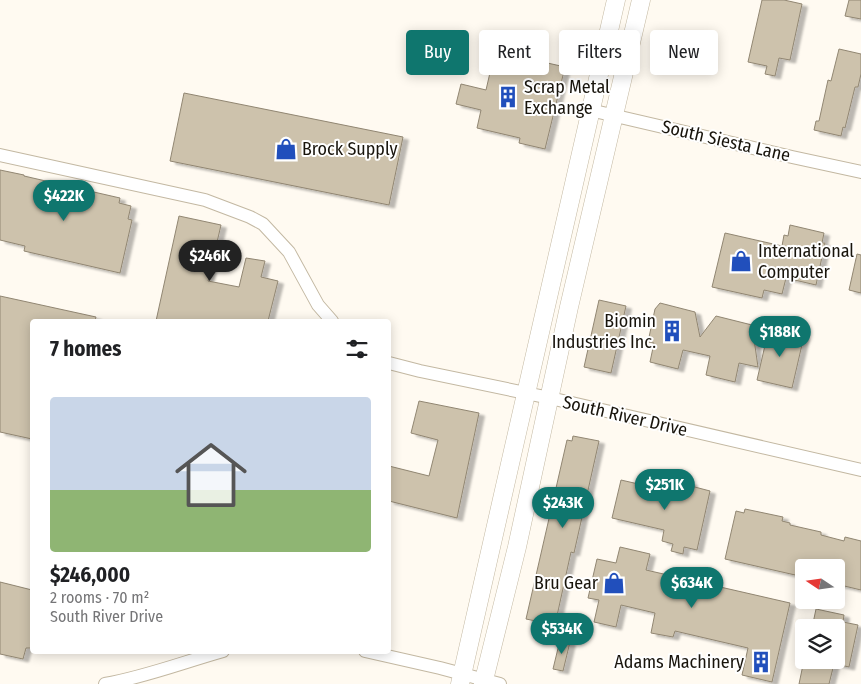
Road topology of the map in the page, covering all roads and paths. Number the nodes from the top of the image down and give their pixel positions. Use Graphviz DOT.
graph roads {
  1 [pos="616,0"];
  2 [pos="641,0"];
  3 [pos="590,110"];
  4 [pos="614,115"];
  5 [pos="0,155"];
  6 [pos="861,172"];
  7 [pos="330,319"];
  8 [pos="391,364"];
  9 [pos="527,393"];
  10 [pos="550,398"];
  11 [pos="861,470"];
  12 [pos="213,654"];
  13 [pos="378,654"];
  14 [pos="461,679"];
  15 [pos="489,683"];
  16 [pos="105,684"];
  1 -- 3 [label="main road"];
  2 -- 4 [label="main road"];
  3 -- 4 [label="street, South Siesta Lane"];
  3 -- 9 [label="main road"];
  4 -- 6 [label="street, South Siesta Lane"];
  4 -- 10 [label="main road"];
  5 -- 7 [label="street"];
  8 -- 9 [label="street, South River Drive"];
  9 -- 10 [label="street, South River Drive"];
  9 -- 14 [label="main road"];
  10 -- 11 [label="street, South River Drive"];
  10 -- 15 [label="main road"];
  12 -- 16 [label="street"];
  13 -- 14 [label="street"];
  14 -- 15 [label="street"];
}
